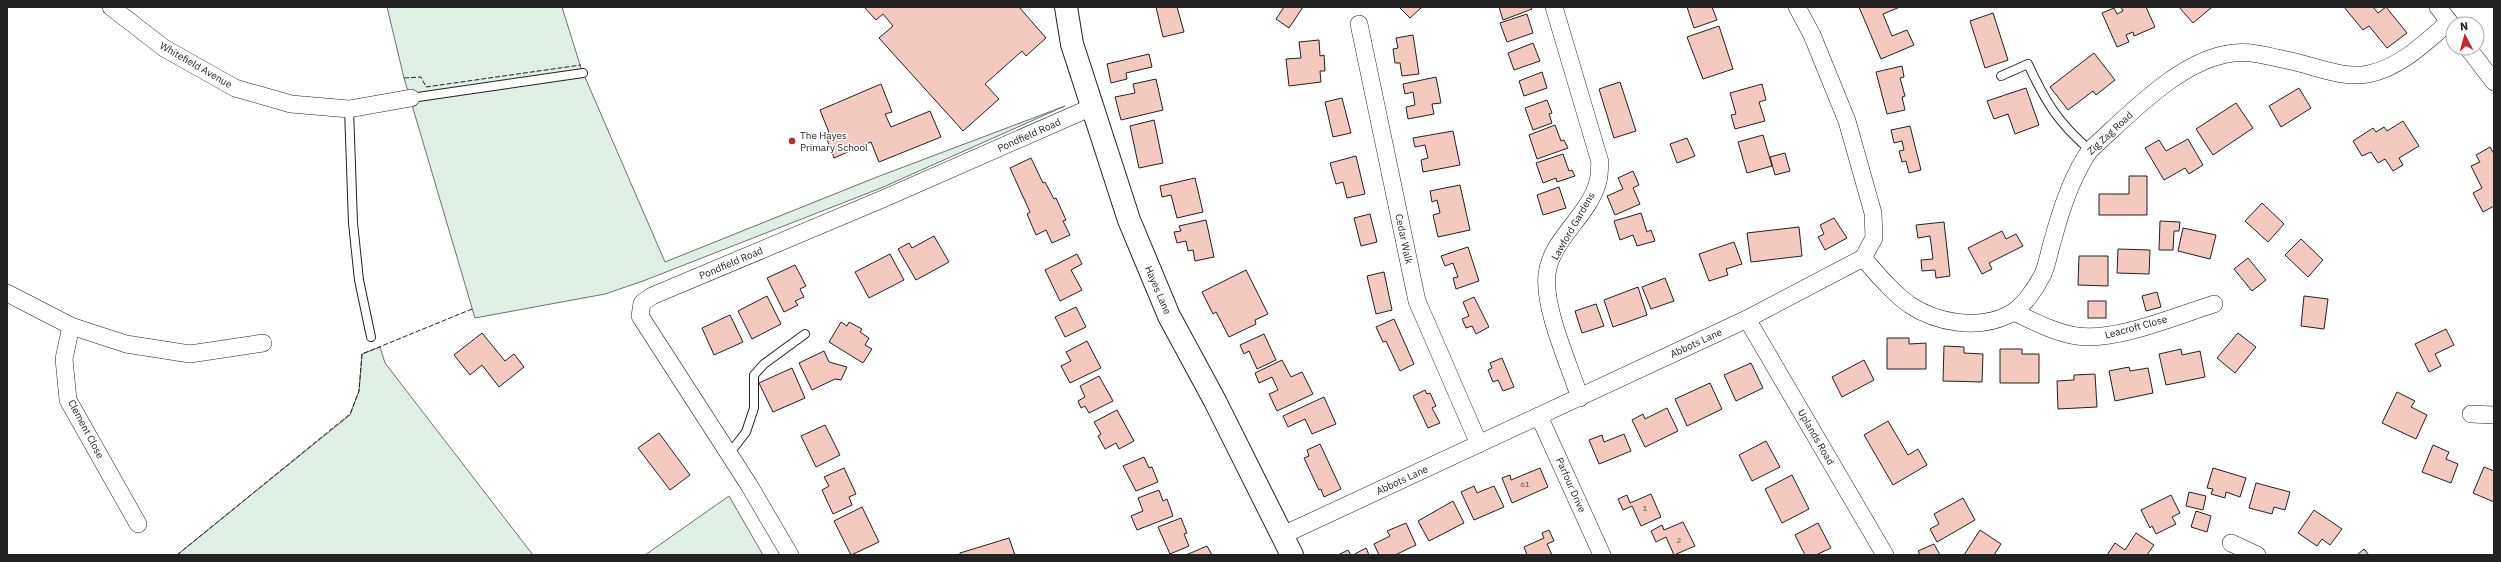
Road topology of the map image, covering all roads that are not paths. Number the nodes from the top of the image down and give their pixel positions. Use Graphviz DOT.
graph roads {
  1 [pos="111,7"];
  2 [pos="1066,7"];
  3 [pos="1554,7"];
  4 [pos="1797,7"];
  5 [pos="2438,7"];
  6 [pos="2445,17"];
  7 [pos="1359,24"];
  8 [pos="2445,29"];
  9 [pos="2474,56"];
  10 [pos="583,73"];
  11 [pos="2001,76"];
  12 [pos="2494,82"];
  13 [pos="411,98"];
  14 [pos="1092,108"];
  15 [pos="349,109"];
  16 [pos="2090,150"];
  17 [pos="1863,258"];
  18 [pos="7,293"];
  19 [pos="2214,304"];
  20 [pos="2014,312"];
  21 [pos="1746,319"];
  22 [pos="72,326"];
  23 [pos="805,334"];
  24 [pos="371,337"];
  25 [pos="263,343"];
  26 [pos="1580,398"];
  27 [pos="2471,414"];
  28 [pos="2494,415"];
  29 [pos="1539,416"];
  30 [pos="1479,444"];
  31 [pos="729,454"];
  32 [pos="138,524"];
  33 [pos="1283,535"];
  34 [pos="2231,544"];
  35 [pos="790,555"];
  36 [pos="1292,555"];
  37 [pos="1602,555"];
  38 [pos="1885,555"];
  39 [pos="2256,555"];
  1 -- 15 [label="street, Whitefield Avenue"];
  2 -- 14 [label="street, Hayes Lane"];
  3 -- 26 [label="street, Lawford Gardens"];
  4 -- 17 [label="street"];
  5 -- 6 [label="street"];
  7 -- 30 [label="street, Cedar Walk"];
  8 -- 16 [label="street, Zig Zag Road"];
  9 -- 12 [label="street"];
  10 -- 13 [label="lane"];
  11 -- 16 [label="lane"];
  13 -- 15 [label="street, Whitefield Avenue"];
  14 -- 31 [label="street, Pondfield Road"];
  14 -- 33 [label="street, Hayes Lane"];
  15 -- 24 [label="lane"];
  16 -- 20 [label="street, Zig Zag Road"];
  17 -- 20 [label="street, Zig Zag Road"];
  17 -- 21 [label="street, Abbots Lane"];
  18 -- 22 [label="street"];
  19 -- 20 [label="street, Leacroft Close"];
  21 -- 26 [label="street, Abbots Lane"];
  21 -- 38 [label="street, Uplands Road"];
  22 -- 25 [label="street"];
  22 -- 32 [label="street, Clement Close"];
  23 -- 31 [label="lane"];
  26 -- 29 [label="street, Abbots Lane"];
  27 -- 28 [label="street"];
  29 -- 30 [label="street, Abbots Lane"];
  29 -- 37 [label="street, Parfour Drive"];
  30 -- 33 [label="street, Abbots Lane"];
  31 -- 35 [label="street, Pondfield Road"];
  33 -- 36 [label="street, Hayes Lane"];
  34 -- 39 [label="street"];
}
